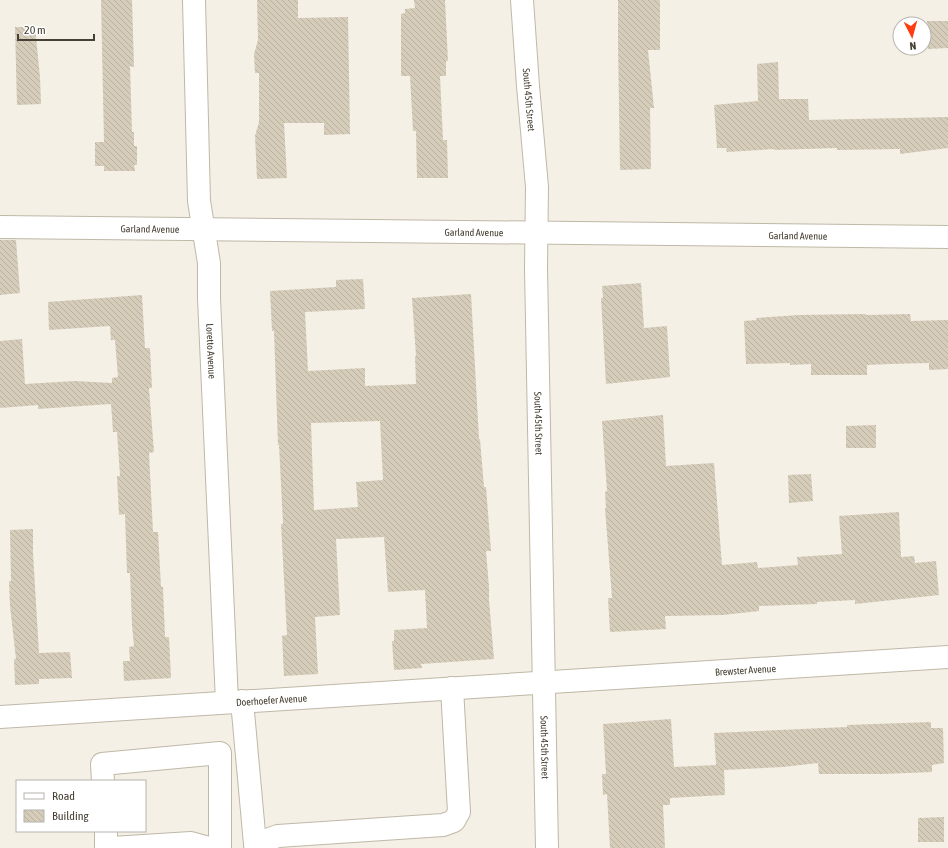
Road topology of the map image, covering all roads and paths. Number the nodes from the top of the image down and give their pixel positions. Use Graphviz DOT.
graph roads {
  1 [pos="194,0"];
  2 [pos="522,0"];
  3 [pos="0,227"];
  4 [pos="203,229"];
  5 [pos="537,233"];
  6 [pos="948,237"];
  7 [pos="948,657"];
  8 [pos="543,682"];
  9 [pos="452,688"];
  10 [pos="234,702"];
  11 [pos="0,717"];
  12 [pos="103,780"];
  13 [pos="106,832"];
  14 [pos="256,846"];
  15 [pos="106,848"];
  16 [pos="112,848"];
  17 [pos="209,848"];
  18 [pos="220,848"];
  19 [pos="547,848"];
  1 -- 4 [label="street, Loretto Avenue"];
  2 -- 5 [label="street, South 45th Street"];
  3 -- 4 [label="street, Garland Avenue"];
  4 -- 5 [label="street, Garland Avenue"];
  4 -- 10 [label="street, Loretto Avenue"];
  5 -- 6 [label="street, Garland Avenue"];
  5 -- 8 [label="street, South 45th Street"];
  7 -- 8 [label="street, Brewster Avenue"];
  8 -- 9 [label="street, Doerhoefer Avenue"];
  8 -- 19 [label="street, South 45th Street"];
  9 -- 10 [label="street, Doerhoefer Avenue"];
  9 -- 14 [label="street"];
  10 -- 11 [label="street, Doerhoefer Avenue"];
  10 -- 14 [label="street, Loretto Avenue"];
  12 -- 18 [label="street"];
  13 -- 15 [label="street"];
  16 -- 17 [label="street"];
}
